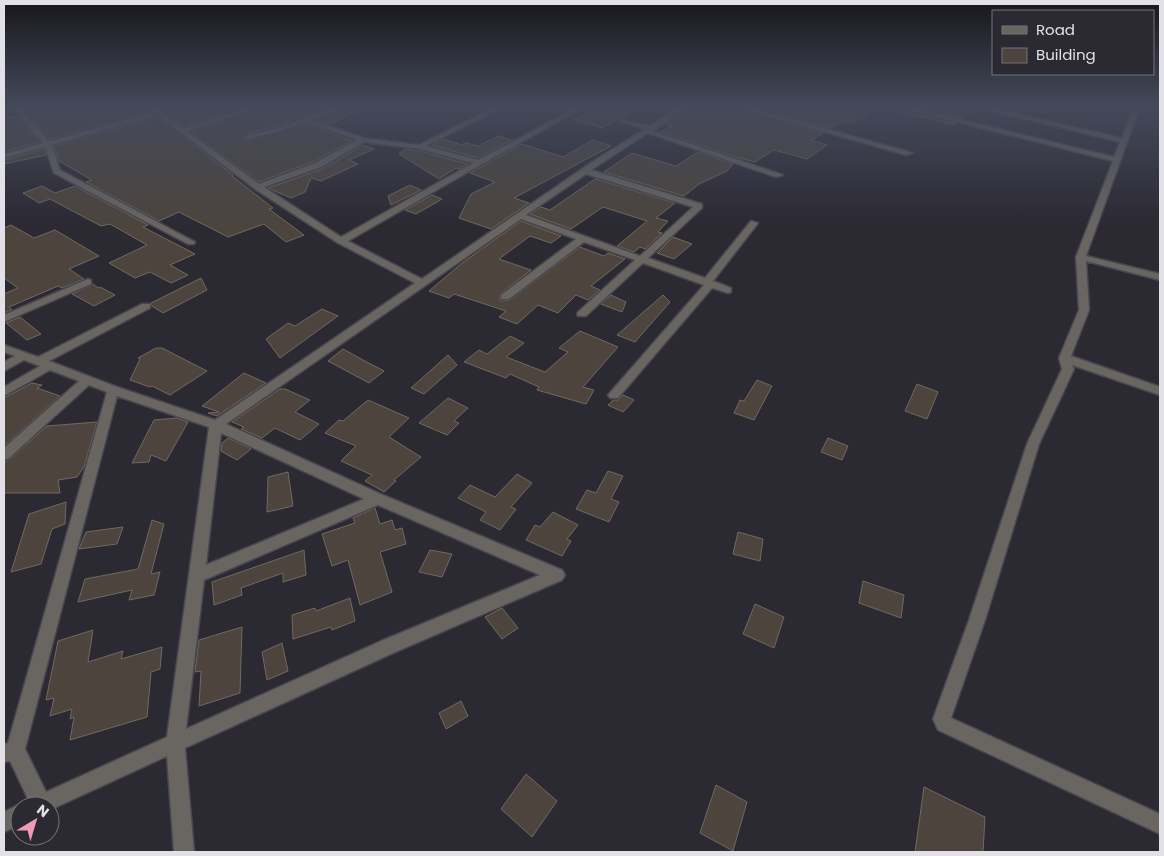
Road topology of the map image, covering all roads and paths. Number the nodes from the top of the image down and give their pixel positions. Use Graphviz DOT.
graph roads {
  1 [pos="41,146"];
  2 [pos="49,146"];
  3 [pos="203,146"];
  4 [pos="352,146"];
  5 [pos="411,146"];
  6 [pos="509,146"];
  7 [pos="624,146"];
  8 [pos="695,146"];
  9 [pos="883,146"];
  10 [pos="1060,146"];
  11 [pos="1122,146"];
  12 [pos="420,147"];
  13 [pos="909,153"];
  14 [pos="4,156"];
  15 [pos="1117,160"];
  16 [pos="479,162"];
  17 [pos="586,170"];
  18 [pos="779,175"];
  19 [pos="258,187"];
  20 [pos="520,216"];
  21 [pos="754,223"];
  22 [pos="583,238"];
  23 [pos="341,241"];
  24 [pos="191,242"];
  25 [pos="1081,257"];
  26 [pos="643,260"];
  27 [pos="1160,277"];
  28 [pos="88,282"];
  29 [pos="423,283"];
  30 [pos="709,283"];
  31 [pos="728,290"];
  32 [pos="505,296"];
  33 [pos="146,306"];
  34 [pos="582,314"];
  35 [pos="4,318"];
  36 [pos="4,348"];
  37 [pos="23,356"];
  38 [pos="1065,358"];
  39 [pos="43,364"];
  40 [pos="4,367"];
  41 [pos="88,380"];
  42 [pos="113,390"];
  43 [pos="1160,391"];
  44 [pos="4,392"];
  45 [pos="614,395"];
  46 [pos="216,425"];
  47 [pos="4,455"];
  48 [pos="378,499"];
  49 [pos="196,576"];
  50 [pos="175,743"];
  51 [pos="9,751"];
  52 [pos="34,796"];
  53 [pos="59,796"];
  54 [pos="1160,824"];
  55 [pos="184,852"];
  1 -- 14 [label="street"];
  2 -- 24 [label="street"];
  3 -- 19 [label="street"];
  4 -- 19 [label="street"];
  5 -- 12 [label="street"];
  6 -- 16 [label="street"];
  7 -- 17 [label="street"];
  8 -- 18 [label="street"];
  9 -- 13 [label="street"];
  10 -- 15 [label="street"];
  11 -- 15 [label="street"];
  12 -- 16 [label="street"];
  15 -- 25 [label="street"];
  16 -- 23 [label="street"];
  17 -- 20 [label="street"];
  17 -- 26 [label="street"];
  19 -- 23 [label="street"];
  20 -- 22 [label="street"];
  20 -- 29 [label="street"];
  21 -- 30 [label="street"];
  22 -- 26 [label="street"];
  22 -- 32 [label="street"];
  23 -- 29 [label="street"];
  25 -- 27 [label="street"];
  25 -- 38 [label="street"];
  26 -- 30 [label="street"];
  26 -- 34 [label="street"];
  28 -- 35 [label="street"];
  29 -- 46 [label="street"];
  30 -- 31 [label="street"];
  30 -- 45 [label="street"];
  33 -- 39 [label="street"];
  36 -- 37 [label="street"];
  37 -- 39 [label="street"];
  37 -- 40 [label="street"];
  38 -- 43 [label="street"];
  38 -- 54 [label="street"];
  39 -- 41 [label="street"];
  39 -- 44 [label="street"];
  41 -- 42 [label="street"];
  41 -- 47 [label="street"];
  42 -- 46 [label="street"];
  42 -- 51 [label="street"];
  46 -- 48 [label="street"];
  46 -- 49 [label="street"];
  48 -- 49 [label="street"];
  48 -- 50 [label="street"];
  49 -- 50 [label="street"];
  50 -- 53 [label="street"];
  50 -- 55 [label="street"];
  51 -- 52 [label="street"];
}
